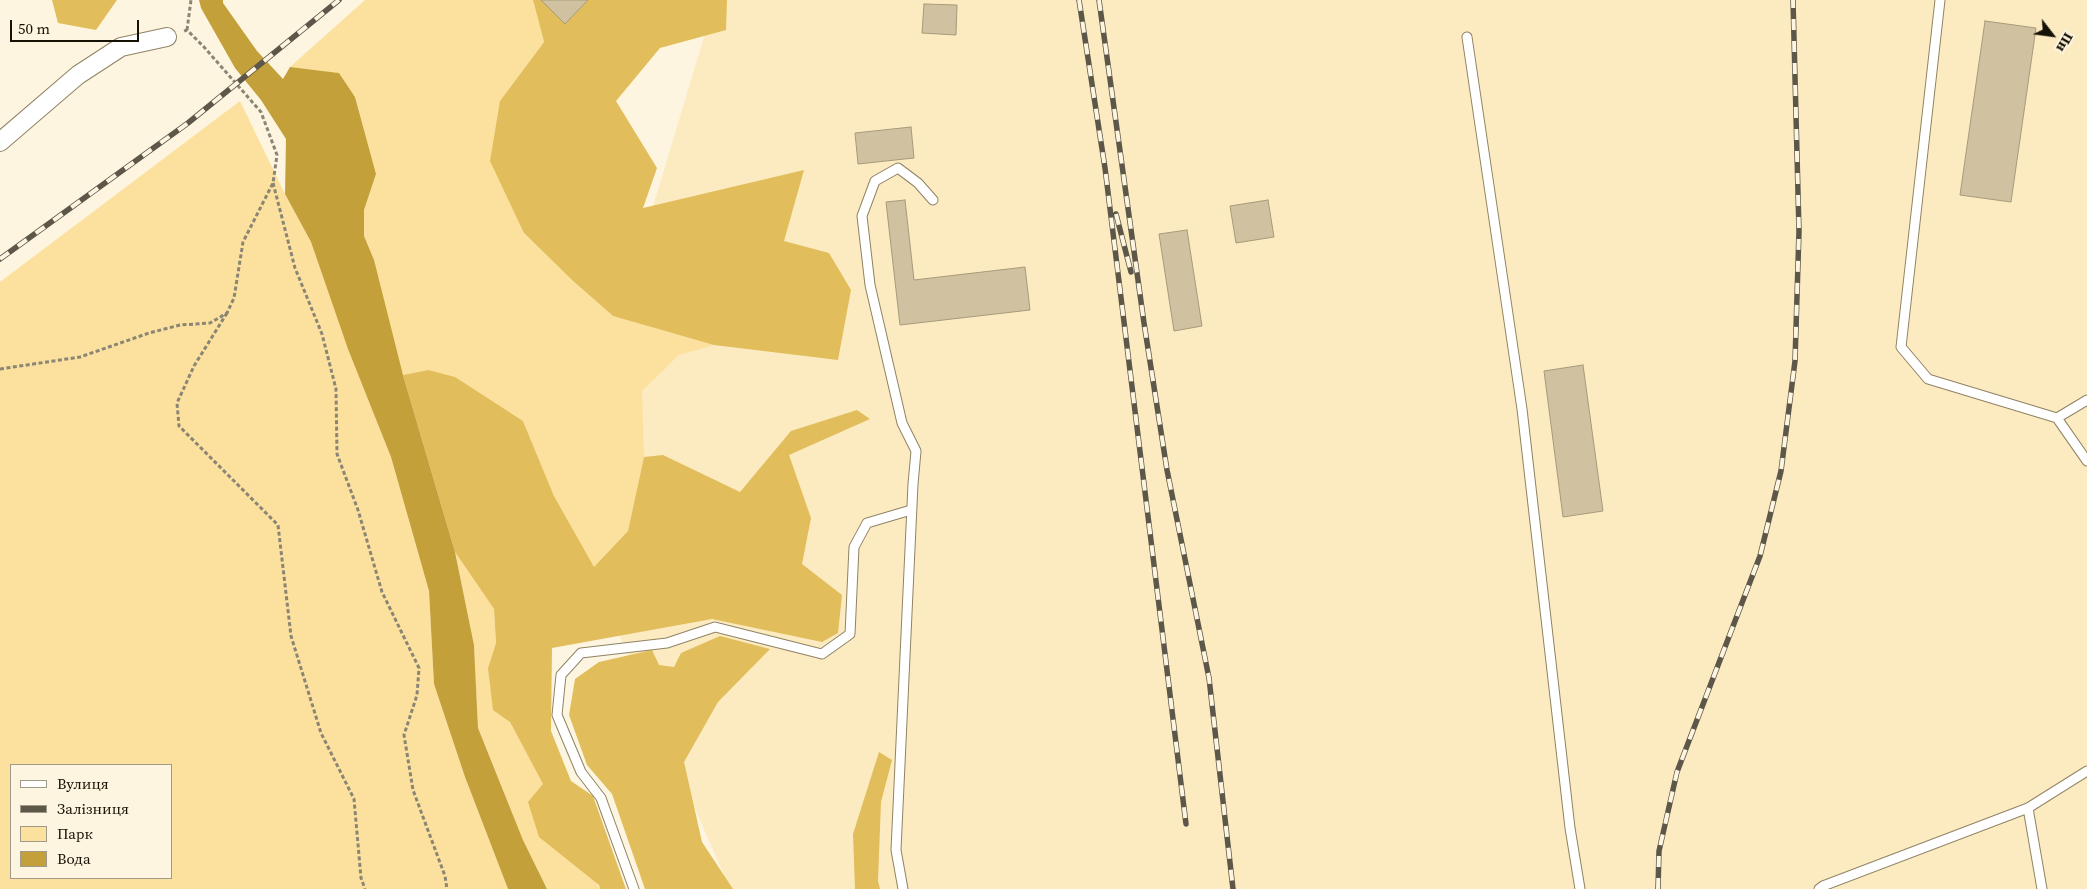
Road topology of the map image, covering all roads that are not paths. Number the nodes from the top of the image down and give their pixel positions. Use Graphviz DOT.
graph roads {
  1 [pos="1940,0"];
  2 [pos="167,37"];
  3 [pos="1467,37"];
  4 [pos="0,142"];
  5 [pos="933,200"];
  6 [pos="2087,400"];
  7 [pos="2057,418"];
  8 [pos="2087,461"];
  9 [pos="911,510"];
  10 [pos="2087,771"];
  11 [pos="2028,808"];
  12 [pos="634,889"];
  13 [pos="904,889"];
  14 [pos="1580,889"];
  15 [pos="1819,889"];
  16 [pos="2042,889"];
  1 -- 7 [label="lane"];
  2 -- 4 [label="street"];
  3 -- 14 [label="lane"];
  5 -- 9 [label="lane"];
  6 -- 7 [label="lane"];
  7 -- 8 [label="lane"];
  9 -- 12 [label="lane"];
  9 -- 13 [label="lane"];
  10 -- 11 [label="lane"];
  11 -- 15 [label="lane"];
  11 -- 16 [label="lane"];
}
